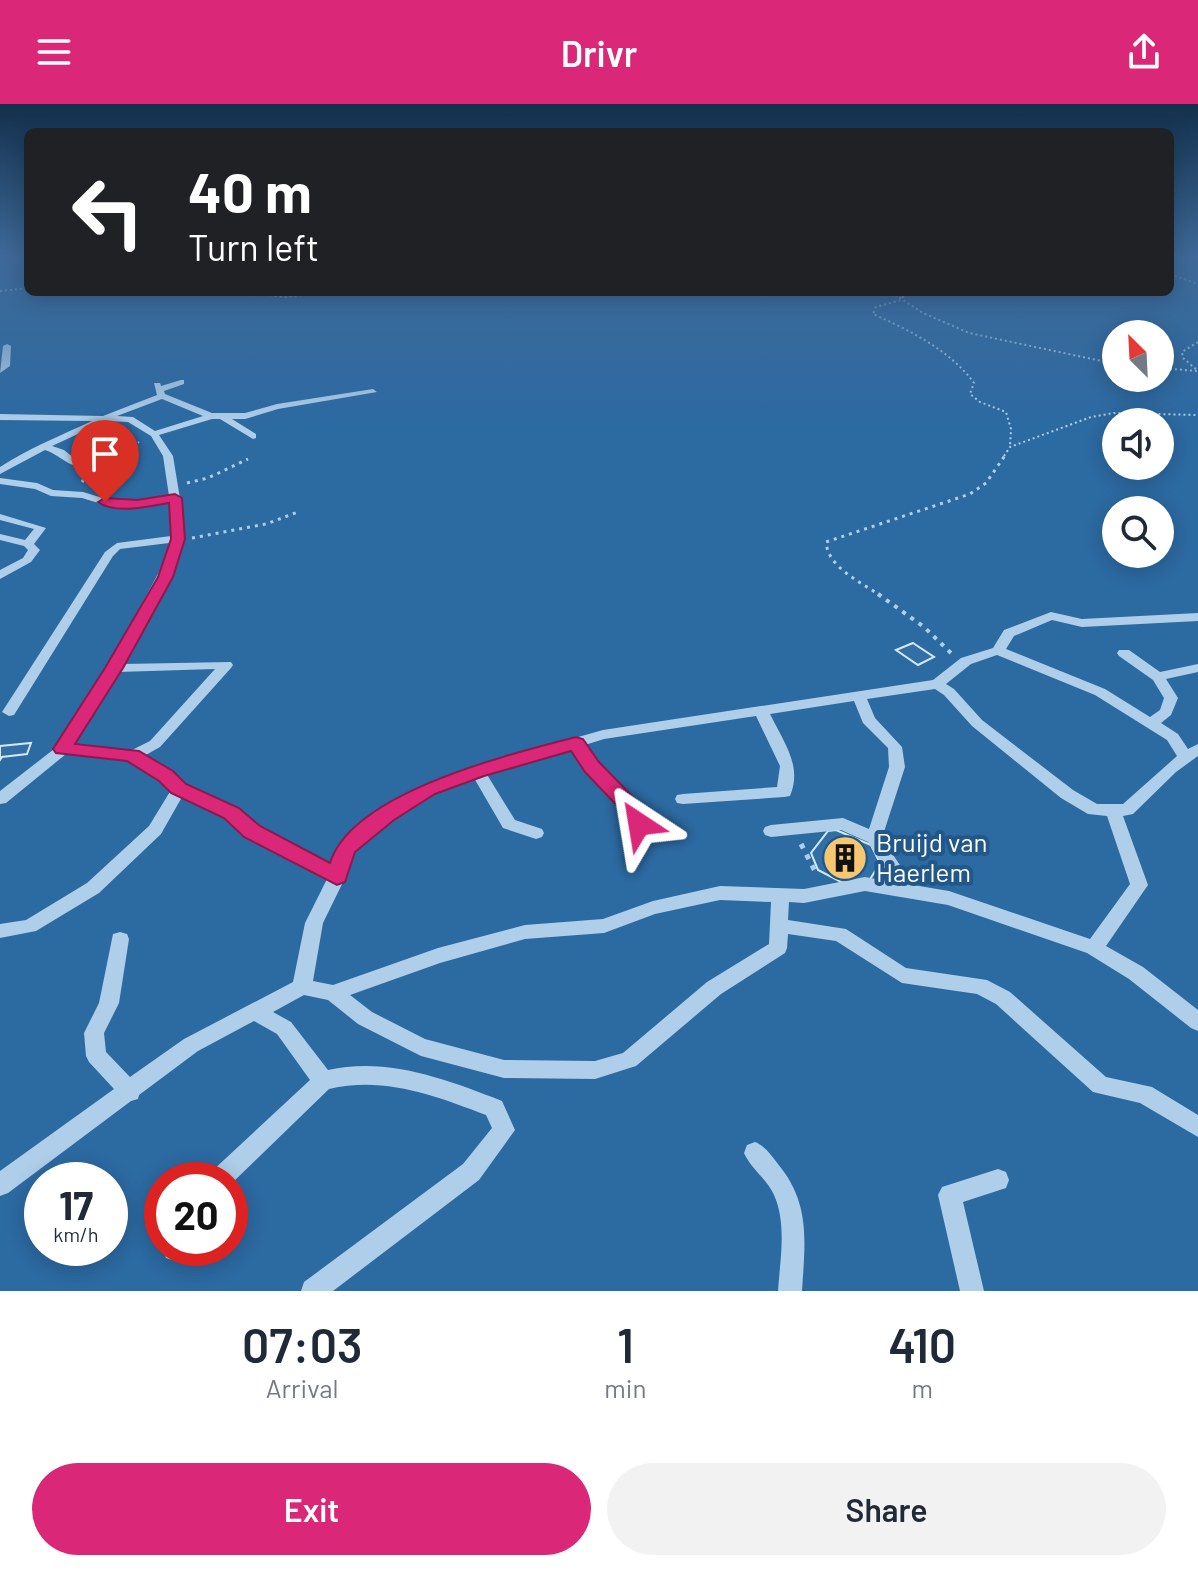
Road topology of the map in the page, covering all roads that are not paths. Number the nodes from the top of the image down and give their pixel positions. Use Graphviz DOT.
graph roads {
  1 [pos="7,346"];
  2 [pos="0,371"];
  3 [pos="181,382"];
  4 [pos="159,390"];
  5 [pos="373,392"];
  6 [pos="211,416"];
  7 [pos="0,417"];
  8 [pos="106,417"];
  9 [pos="223,417"];
  10 [pos="154,434"];
  11 [pos="253,436"];
  12 [pos="43,446"];
  13 [pos="76,464"];
  14 [pos="0,471"];
  15 [pos="0,481"];
  16 [pos="174,492"];
  17 [pos="0,517"];
  18 [pos="0,537"];
  19 [pos="178,539"];
  20 [pos="28,544"];
  21 [pos="0,575"];
  22 [pos="1198,617"];
  23 [pos="998,651"];
  24 [pos="1124,653"];
  25 [pos="114,668"];
  26 [pos="1198,668"];
  27 [pos="1158,677"];
  28 [pos="937,684"];
  29 [pos="859,696"];
  30 [pos="761,711"];
  31 [pos="9,712"];
  32 [pos="1151,723"];
  33 [pos="576,743"];
  34 [pos="63,749"];
  35 [pos="1191,753"];
  36 [pos="132,756"];
  37 [pos="477,771"];
  38 [pos="179,789"];
  39 [pos="0,799"];
  40 [pos="683,799"];
  41 [pos="1112,810"];
  42 [pos="771,831"];
  43 [pos="536,833"];
  44 [pos="663,834"];
  45 [pos="874,838"];
  46 [pos="337,876"];
  47 [pos="909,893"];
  48 [pos="780,897"];
  49 [pos="779,926"];
  50 [pos="0,931"];
  51 [pos="120,939"];
  52 [pos="1094,948"];
  53 [pos="302,987"];
  54 [pos="333,993"];
  55 [pos="257,1013"];
  56 [pos="1198,1022"];
  57 [pos="323,1081"];
  58 [pos="130,1092"];
  59 [pos="1198,1127"];
  60 [pos="755,1153"];
  61 [pos="238,1162"];
  62 [pos="998,1180"];
  63 [pos="0,1185"];
  64 [pos="313,1291"];
  65 [pos="790,1291"];
  66 [pos="972,1291"];
  1 -- 2 [label="lane"];
  3 -- 4 [label="lane"];
  4 -- 6 [label="lane"];
  4 -- 8 [label="lane"];
  5 -- 9 [label="lane"];
  6 -- 9 [label="lane"];
  6 -- 10 [label="lane"];
  7 -- 8 [label="lane"];
  8 -- 10 [label="lane"];
  8 -- 12 [label="lane"];
  9 -- 11 [label="lane"];
  10 -- 16 [label="lane"];
  12 -- 13 [label="lane"];
  12 -- 14 [label="lane"];
  15 -- 16 [label="lane"];
  16 -- 19 [label="lane"];
  17 -- 20 [label="lane"];
  18 -- 20 [label="lane"];
  19 -- 25 [label="lane"];
  19 -- 31 [label="lane"];
  20 -- 21 [label="lane"];
  22 -- 23 [label="lane"];
  23 -- 28 [label="lane"];
  23 -- 32 [label="lane"];
  24 -- 27 [label="lane"];
  25 -- 34 [label="lane"];
  25 -- 36 [label="lane"];
  26 -- 27 [label="lane"];
  27 -- 32 [label="lane"];
  28 -- 29 [label="lane"];
  28 -- 41 [label="lane"];
  29 -- 30 [label="lane"];
  29 -- 45 [label="lane"];
  30 -- 33 [label="lane"];
  30 -- 40 [label="lane"];
  32 -- 35 [label="lane"];
  33 -- 37 [label="lane"];
  33 -- 44 [label="lane"];
  34 -- 36 [label="lane"];
  34 -- 39 [label="lane"];
  35 -- 41 [label="lane"];
  36 -- 38 [label="lane"];
  37 -- 43 [label="lane"];
  37 -- 46 [label="lane"];
  38 -- 46 [label="lane"];
  38 -- 50 [label="lane"];
  41 -- 52 [label="lane"];
  42 -- 45 [label="lane"];
  45 -- 47 [label="lane"];
  46 -- 53 [label="lane"];
  47 -- 48 [label="lane"];
  47 -- 52 [label="lane"];
  48 -- 49 [label="lane"];
  48 -- 54 [label="lane"];
  49 -- 54 [label="lane"];
  49 -- 59 [label="lane"];
  51 -- 58 [label="lane"];
  52 -- 56 [label="lane"];
  53 -- 54 [label="lane"];
  53 -- 55 [label="lane"];
  55 -- 57 [label="lane"];
  55 -- 58 [label="lane"];
  57 -- 61 [label="lane"];
  57 -- 64 [label="lane"];
  58 -- 63 [label="lane"];
  60 -- 65 [label="lane"];
  62 -- 66 [label="lane"];
}
